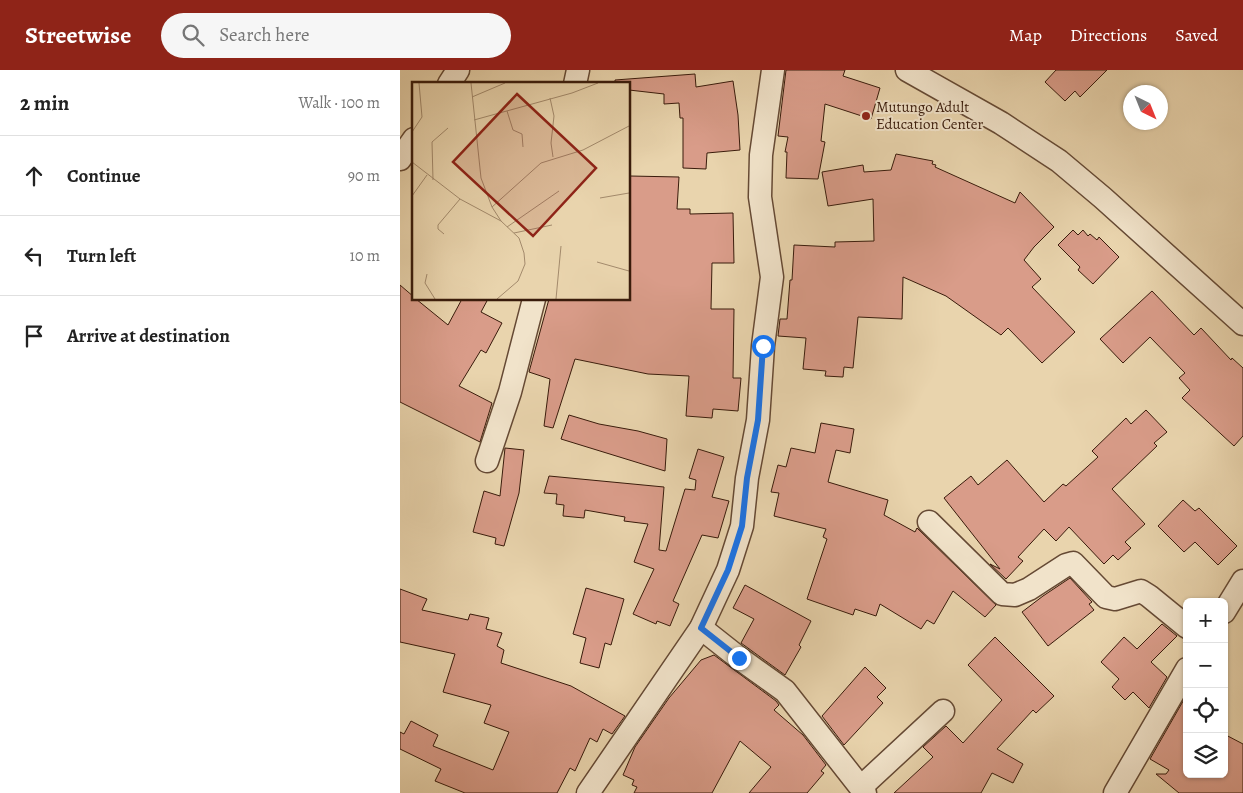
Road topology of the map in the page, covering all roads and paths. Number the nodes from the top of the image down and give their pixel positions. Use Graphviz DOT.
graph roads {
  1 [pos="458,70"];
  2 [pos="773,70"];
  3 [pos="907,70"];
  4 [pos="450,82"];
  5 [pos="412,142"];
  6 [pos="400,159"];
  7 [pos="534,300"];
  8 [pos="1243,324"];
  9 [pos="487,461"];
  10 [pos="929,522"];
  11 [pos="1243,581"];
  12 [pos="1228,605"];
  13 [pos="1183,624"];
  14 [pos="701,628"];
  15 [pos="1183,676"];
  16 [pos="943,711"];
  17 [pos="863,790"];
  18 [pos="588,793"];
  19 [pos="1115,793"];
  1 -- 4 [label="street"];
  2 -- 14 [label="street"];
  3 -- 8 [label="street"];
  5 -- 6 [label="street"];
  7 -- 9 [label="street"];
  10 -- 13 [label="street"];
  11 -- 12 [label="street"];
  14 -- 17 [label="street"];
  14 -- 18 [label="street"];
  15 -- 19 [label="street"];
  16 -- 17 [label="street"];
}
